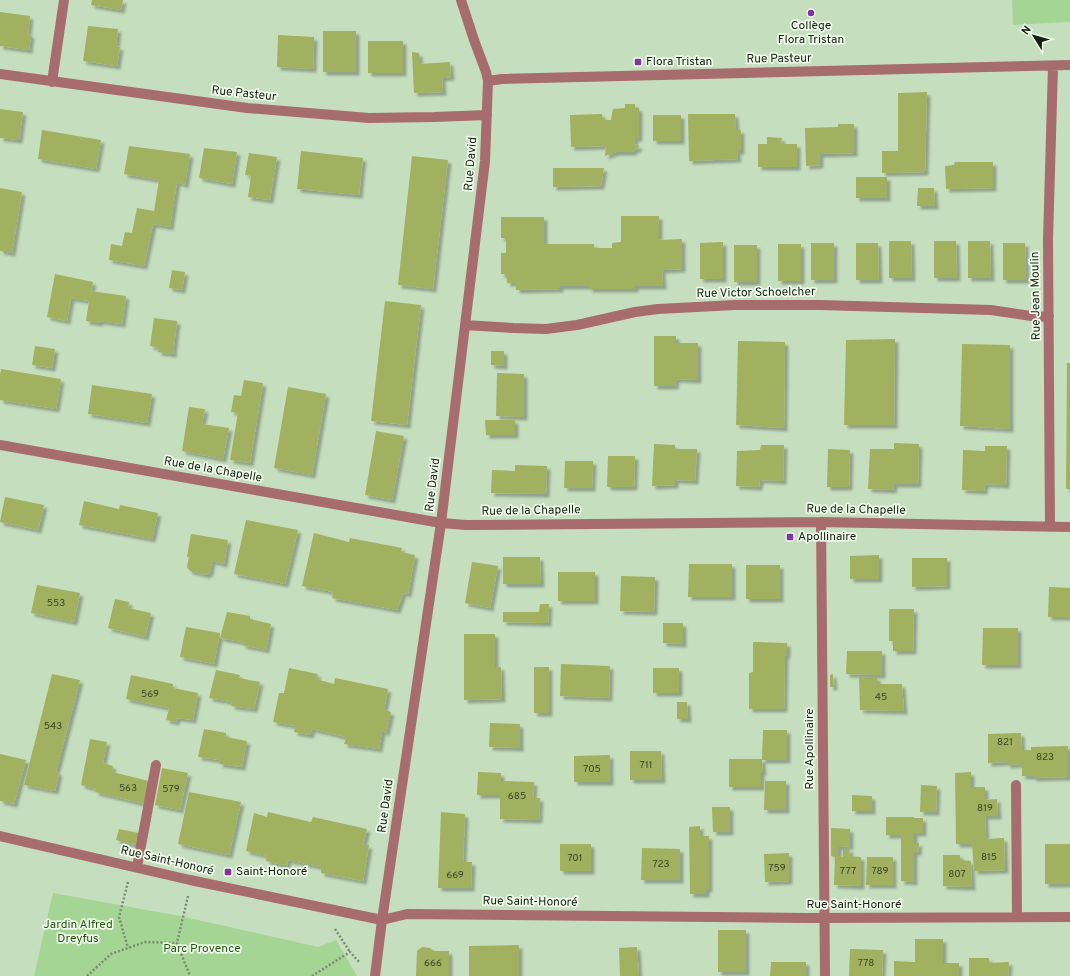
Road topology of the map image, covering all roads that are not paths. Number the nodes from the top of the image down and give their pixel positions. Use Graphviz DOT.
graph roads {
  1 [pos="64,0"];
  2 [pos="461,0"];
  3 [pos="1070,65"];
  4 [pos="1052,66"];
  5 [pos="0,74"];
  6 [pos="488,81"];
  7 [pos="52,82"];
  8 [pos="487,115"];
  9 [pos="1049,316"];
  10 [pos="466,325"];
  11 [pos="0,445"];
  12 [pos="821,522"];
  13 [pos="441,524"];
  14 [pos="1050,527"];
  15 [pos="1070,527"];
  16 [pos="156,765"];
  17 [pos="1016,785"];
  18 [pos="0,836"];
  19 [pos="134,867"];
  20 [pos="1017,917"];
  21 [pos="1070,917"];
  22 [pos="824,918"];
  23 [pos="382,920"];
  24 [pos="375,976"];
  25 [pos="825,976"];
  1 -- 7 [label="street"];
  2 -- 6 [label="street, Rue David"];
  3 -- 4 [label="street, Rue Pasteur"];
  4 -- 6 [label="street, Rue Pasteur"];
  4 -- 9 [label="street, Rue Jean Moulin"];
  5 -- 7 [label="street, Rue Pasteur"];
  6 -- 8 [label="street, Rue David"];
  7 -- 8 [label="street, Rue Pasteur"];
  8 -- 10 [label="street, Rue David"];
  9 -- 10 [label="street, Rue Victor Schoelcher"];
  9 -- 14 [label="street, Rue Jean Moulin"];
  10 -- 13 [label="street, Rue David"];
  11 -- 13 [label="street, Rue de la Chapelle"];
  12 -- 13 [label="street, Rue de la Chapelle"];
  12 -- 14 [label="street, Rue de la Chapelle"];
  12 -- 22 [label="street, Rue Apollinaire"];
  13 -- 23 [label="street, Rue David"];
  14 -- 15 [label="street, Rue de la Chapelle"];
  16 -- 19 [label="street"];
  17 -- 20 [label="street"];
  18 -- 19 [label="street, Rue Saint-Honoré"];
  19 -- 23 [label="street, Rue Saint-Honoré"];
  20 -- 21 [label="street, Rue Saint-Honoré"];
  20 -- 22 [label="street, Rue Saint-Honoré"];
  22 -- 23 [label="street, Rue Saint-Honoré"];
  22 -- 25 [label="street, Rue Apollinaire"];
  23 -- 24 [label="street, Rue David"];
}
